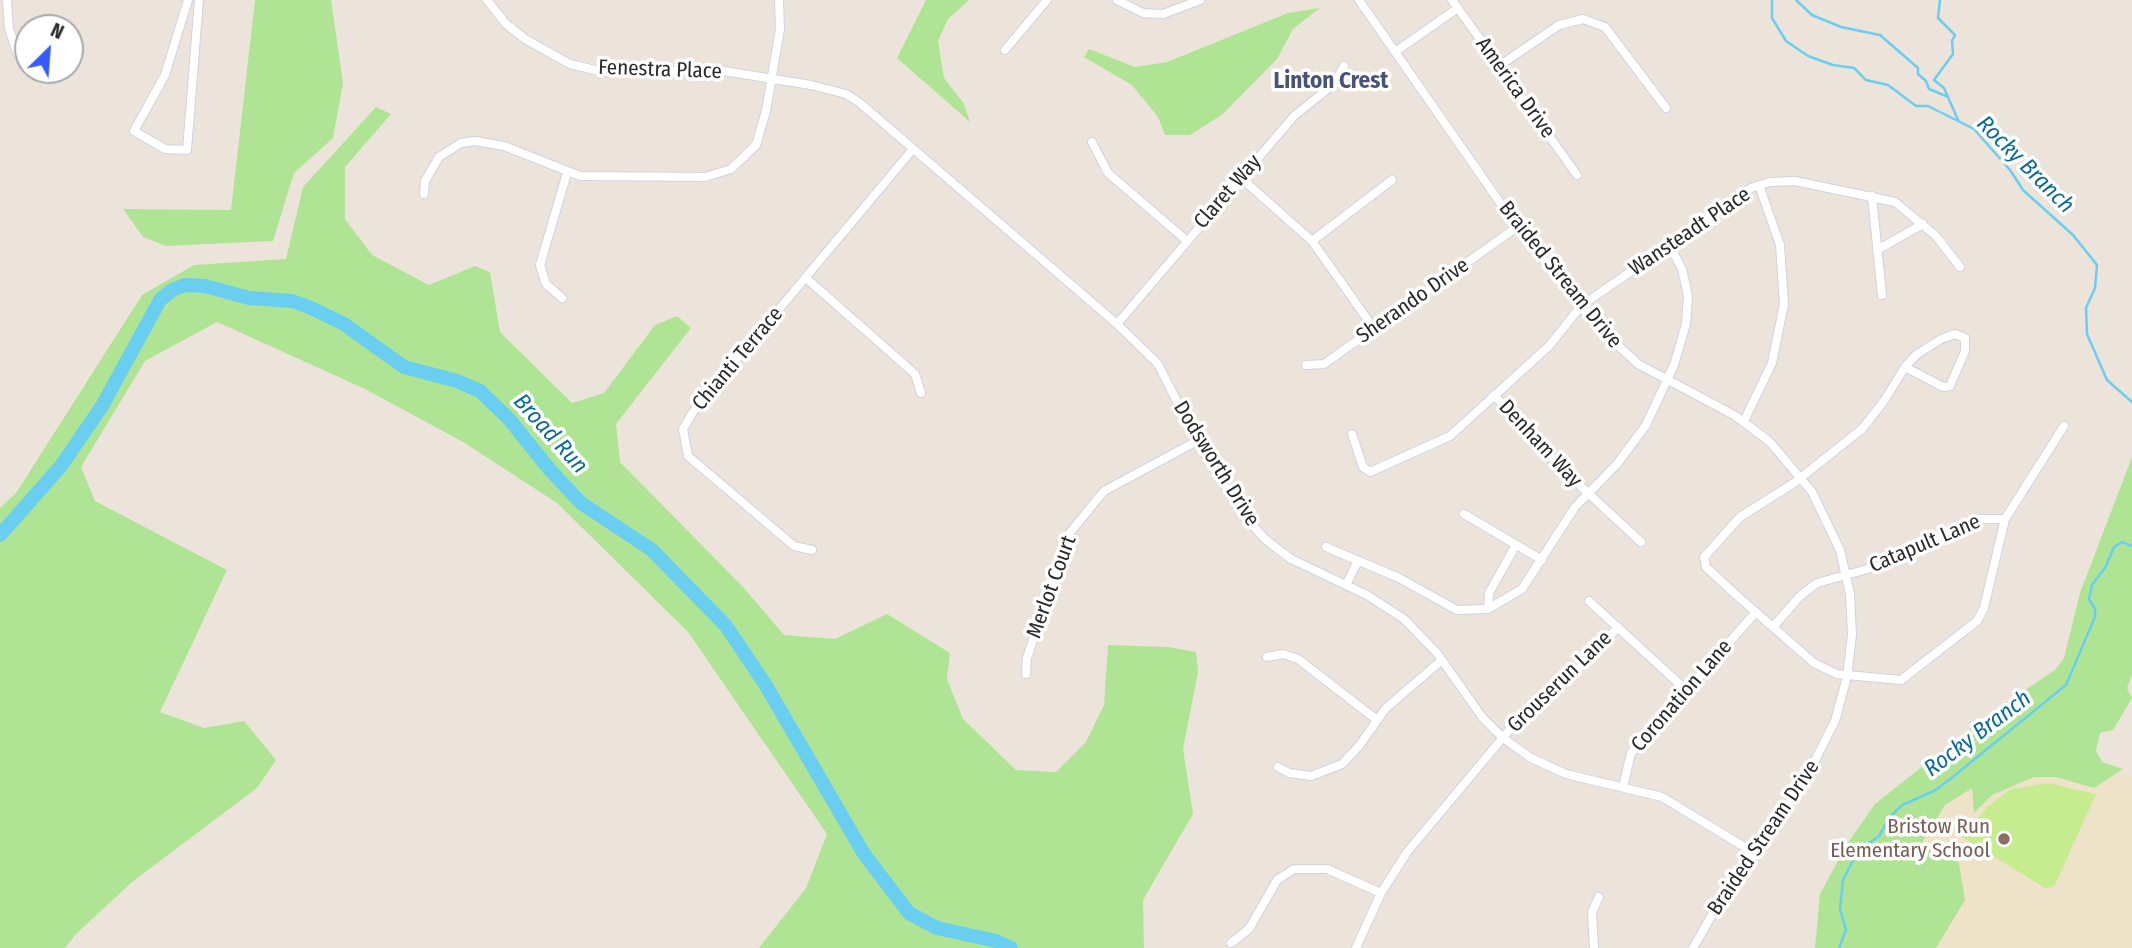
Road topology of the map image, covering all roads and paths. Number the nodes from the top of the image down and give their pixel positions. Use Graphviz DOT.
graph roads {
  1 [pos="8,0"];
  2 [pos="188,0"];
  3 [pos="199,0"];
  4 [pos="487,0"];
  5 [pos="779,0"];
  6 [pos="1047,0"];
  7 [pos="1117,0"];
  8 [pos="1200,0"];
  9 [pos="1359,0"];
  10 [pos="1452,0"];
  11 [pos="1458,8"];
  12 [pos="14,43"];
  13 [pos="1005,50"];
  14 [pos="1395,52"];
  15 [pos="1344,66"];
  16 [pos="1499,66"];
  17 [pos="771,80"];
  18 [pos="1666,108"];
  19 [pos="1092,142"];
  20 [pos="913,149"];
  21 [pos="566,173"];
  22 [pos="1577,175"];
  23 [pos="1241,178"];
  24 [pos="1392,180"];
  25 [pos="1759,185"];
  26 [pos="424,194"];
  27 [pos="1872,196"];
  28 [pos="1923,224"];
  29 [pos="1517,227"];
  30 [pos="1186,240"];
  31 [pos="1312,241"];
  32 [pos="1670,246"];
  33 [pos="1878,250"];
  34 [pos="1960,267"];
  35 [pos="806,278"];
  36 [pos="1882,295"];
  37 [pos="562,298"];
  38 [pos="1581,306"];
  39 [pos="1117,324"];
  40 [pos="1375,330"];
  41 [pos="1306,365"];
  42 [pos="1905,367"];
  43 [pos="1667,382"];
  44 [pos="921,393"];
  45 [pos="1494,395"];
  46 [pos="1744,421"];
  47 [pos="2064,426"];
  48 [pos="1352,434"];
  49 [pos="1197,441"];
  50 [pos="1802,477"];
  51 [pos="1587,493"];
  52 [pos="1464,514"];
  53 [pos="2005,519"];
  54 [pos="1641,542"];
  55 [pos="1516,545"];
  56 [pos="1326,547"];
  57 [pos="812,550"];
  58 [pos="1358,561"];
  59 [pos="1542,561"];
  60 [pos="1846,575"];
  61 [pos="1346,585"];
  62 [pos="1589,601"];
  63 [pos="1488,609"];
  64 [pos="1756,612"];
  65 [pos="1618,627"];
  66 [pos="1773,627"];
  67 [pos="1267,657"];
  68 [pos="1443,660"];
  69 [pos="1026,674"];
  70 [pos="1847,677"];
  71 [pos="1686,690"];
  72 [pos="1377,720"];
  73 [pos="1503,738"];
  74 [pos="1278,768"];
  75 [pos="1623,787"];
  76 [pos="1756,854"];
  77 [pos="1381,893"];
  78 [pos="1599,897"];
  79 [pos="1231,943"];
  80 [pos="1356,948"];
  81 [pos="1594,948"];
  82 [pos="1693,948"];
  1 -- 12 [label="street"];
  2 -- 3 [label="street"];
  4 -- 17 [label="street, Fenestra Place"];
  5 -- 17 [label="street"];
  6 -- 13 [label="street"];
  7 -- 8 [label="street"];
  9 -- 14 [label="street, Braided Stream Drive"];
  10 -- 11 [label="street, America Drive"];
  11 -- 14 [label="street"];
  11 -- 16 [label="street, America Drive"];
  14 -- 29 [label="street, Braided Stream Drive"];
  15 -- 23 [label="street, Claret Way"];
  16 -- 18 [label="street"];
  16 -- 22 [label="street, America Drive"];
  17 -- 20 [label="street, Dodsworth Drive"];
  17 -- 21 [label="street"];
  19 -- 30 [label="street"];
  20 -- 35 [label="street, Chianti Terrace"];
  20 -- 39 [label="street, Dodsworth Drive"];
  21 -- 26 [label="street"];
  21 -- 37 [label="street"];
  23 -- 30 [label="street, Claret Way"];
  23 -- 31 [label="street"];
  24 -- 31 [label="street"];
  25 -- 27 [label="street, Wansteadt Place"];
  25 -- 32 [label="street, Wansteadt Place"];
  25 -- 46 [label="street"];
  27 -- 28 [label="street, Wansteadt Place"];
  27 -- 33 [label="street"];
  28 -- 33 [label="street"];
  28 -- 34 [label="street, Wansteadt Place"];
  29 -- 38 [label="street, Braided Stream Drive"];
  29 -- 40 [label="street, Sherando Drive"];
  30 -- 39 [label="street, Claret Way"];
  31 -- 40 [label="street"];
  32 -- 38 [label="street, Wansteadt Place"];
  32 -- 43 [label="street"];
  33 -- 36 [label="street"];
  35 -- 44 [label="street"];
  35 -- 57 [label="street, Chianti Terrace"];
  38 -- 43 [label="street, Braided Stream Drive"];
  38 -- 45 [label="street, Wansteadt Place"];
  39 -- 49 [label="street, Dodsworth Drive"];
  40 -- 41 [label="street, Sherando Drive"];
  42 -- 42 [label="street"];
  42 -- 50 [label="street"];
  43 -- 46 [label="street, Braided Stream Drive"];
  43 -- 51 [label="street"];
  45 -- 48 [label="street, Wansteadt Place"];
  45 -- 51 [label="street, Denham Way"];
  46 -- 50 [label="street, Braided Stream Drive"];
  47 -- 53 [label="street"];
  49 -- 61 [label="street, Dodsworth Drive"];
  49 -- 69 [label="street, Merlot Court"];
  50 -- 60 [label="street, Braided Stream Drive"];
  50 -- 64 [label="street"];
  51 -- 54 [label="street, Denham Way"];
  51 -- 59 [label="street"];
  52 -- 55 [label="street"];
  53 -- 60 [label="street, Catapult Lane"];
  53 -- 70 [label="street"];
  55 -- 59 [label="street"];
  55 -- 63 [label="street"];
  56 -- 58 [label="street"];
  58 -- 61 [label="street"];
  58 -- 63 [label="street"];
  59 -- 63 [label="street"];
  60 -- 66 [label="street, Catapult Lane"];
  60 -- 70 [label="street, Braided Stream Drive"];
  61 -- 68 [label="street, Dodsworth Drive"];
  62 -- 65 [label="street, Grouserun Lane"];
  64 -- 66 [label="street"];
  64 -- 71 [label="street, Coronation Lane"];
  65 -- 71 [label="street, Grouserun Lane"];
  65 -- 73 [label="street, Grouserun Lane"];
  66 -- 70 [label="street"];
  67 -- 72 [label="street"];
  68 -- 72 [label="street"];
  68 -- 73 [label="street, Dodsworth Drive"];
  70 -- 76 [label="street, Braided Stream Drive"];
  71 -- 75 [label="street, Coronation Lane"];
  72 -- 74 [label="street"];
  73 -- 75 [label="street, Dodsworth Drive"];
  73 -- 77 [label="street, Grouserun Lane"];
  75 -- 76 [label="street, Dodsworth Drive"];
  76 -- 82 [label="street, Braided Stream Drive"];
  77 -- 79 [label="street"];
  77 -- 80 [label="street, Grouserun Lane"];
  78 -- 81 [label="street"];
}
